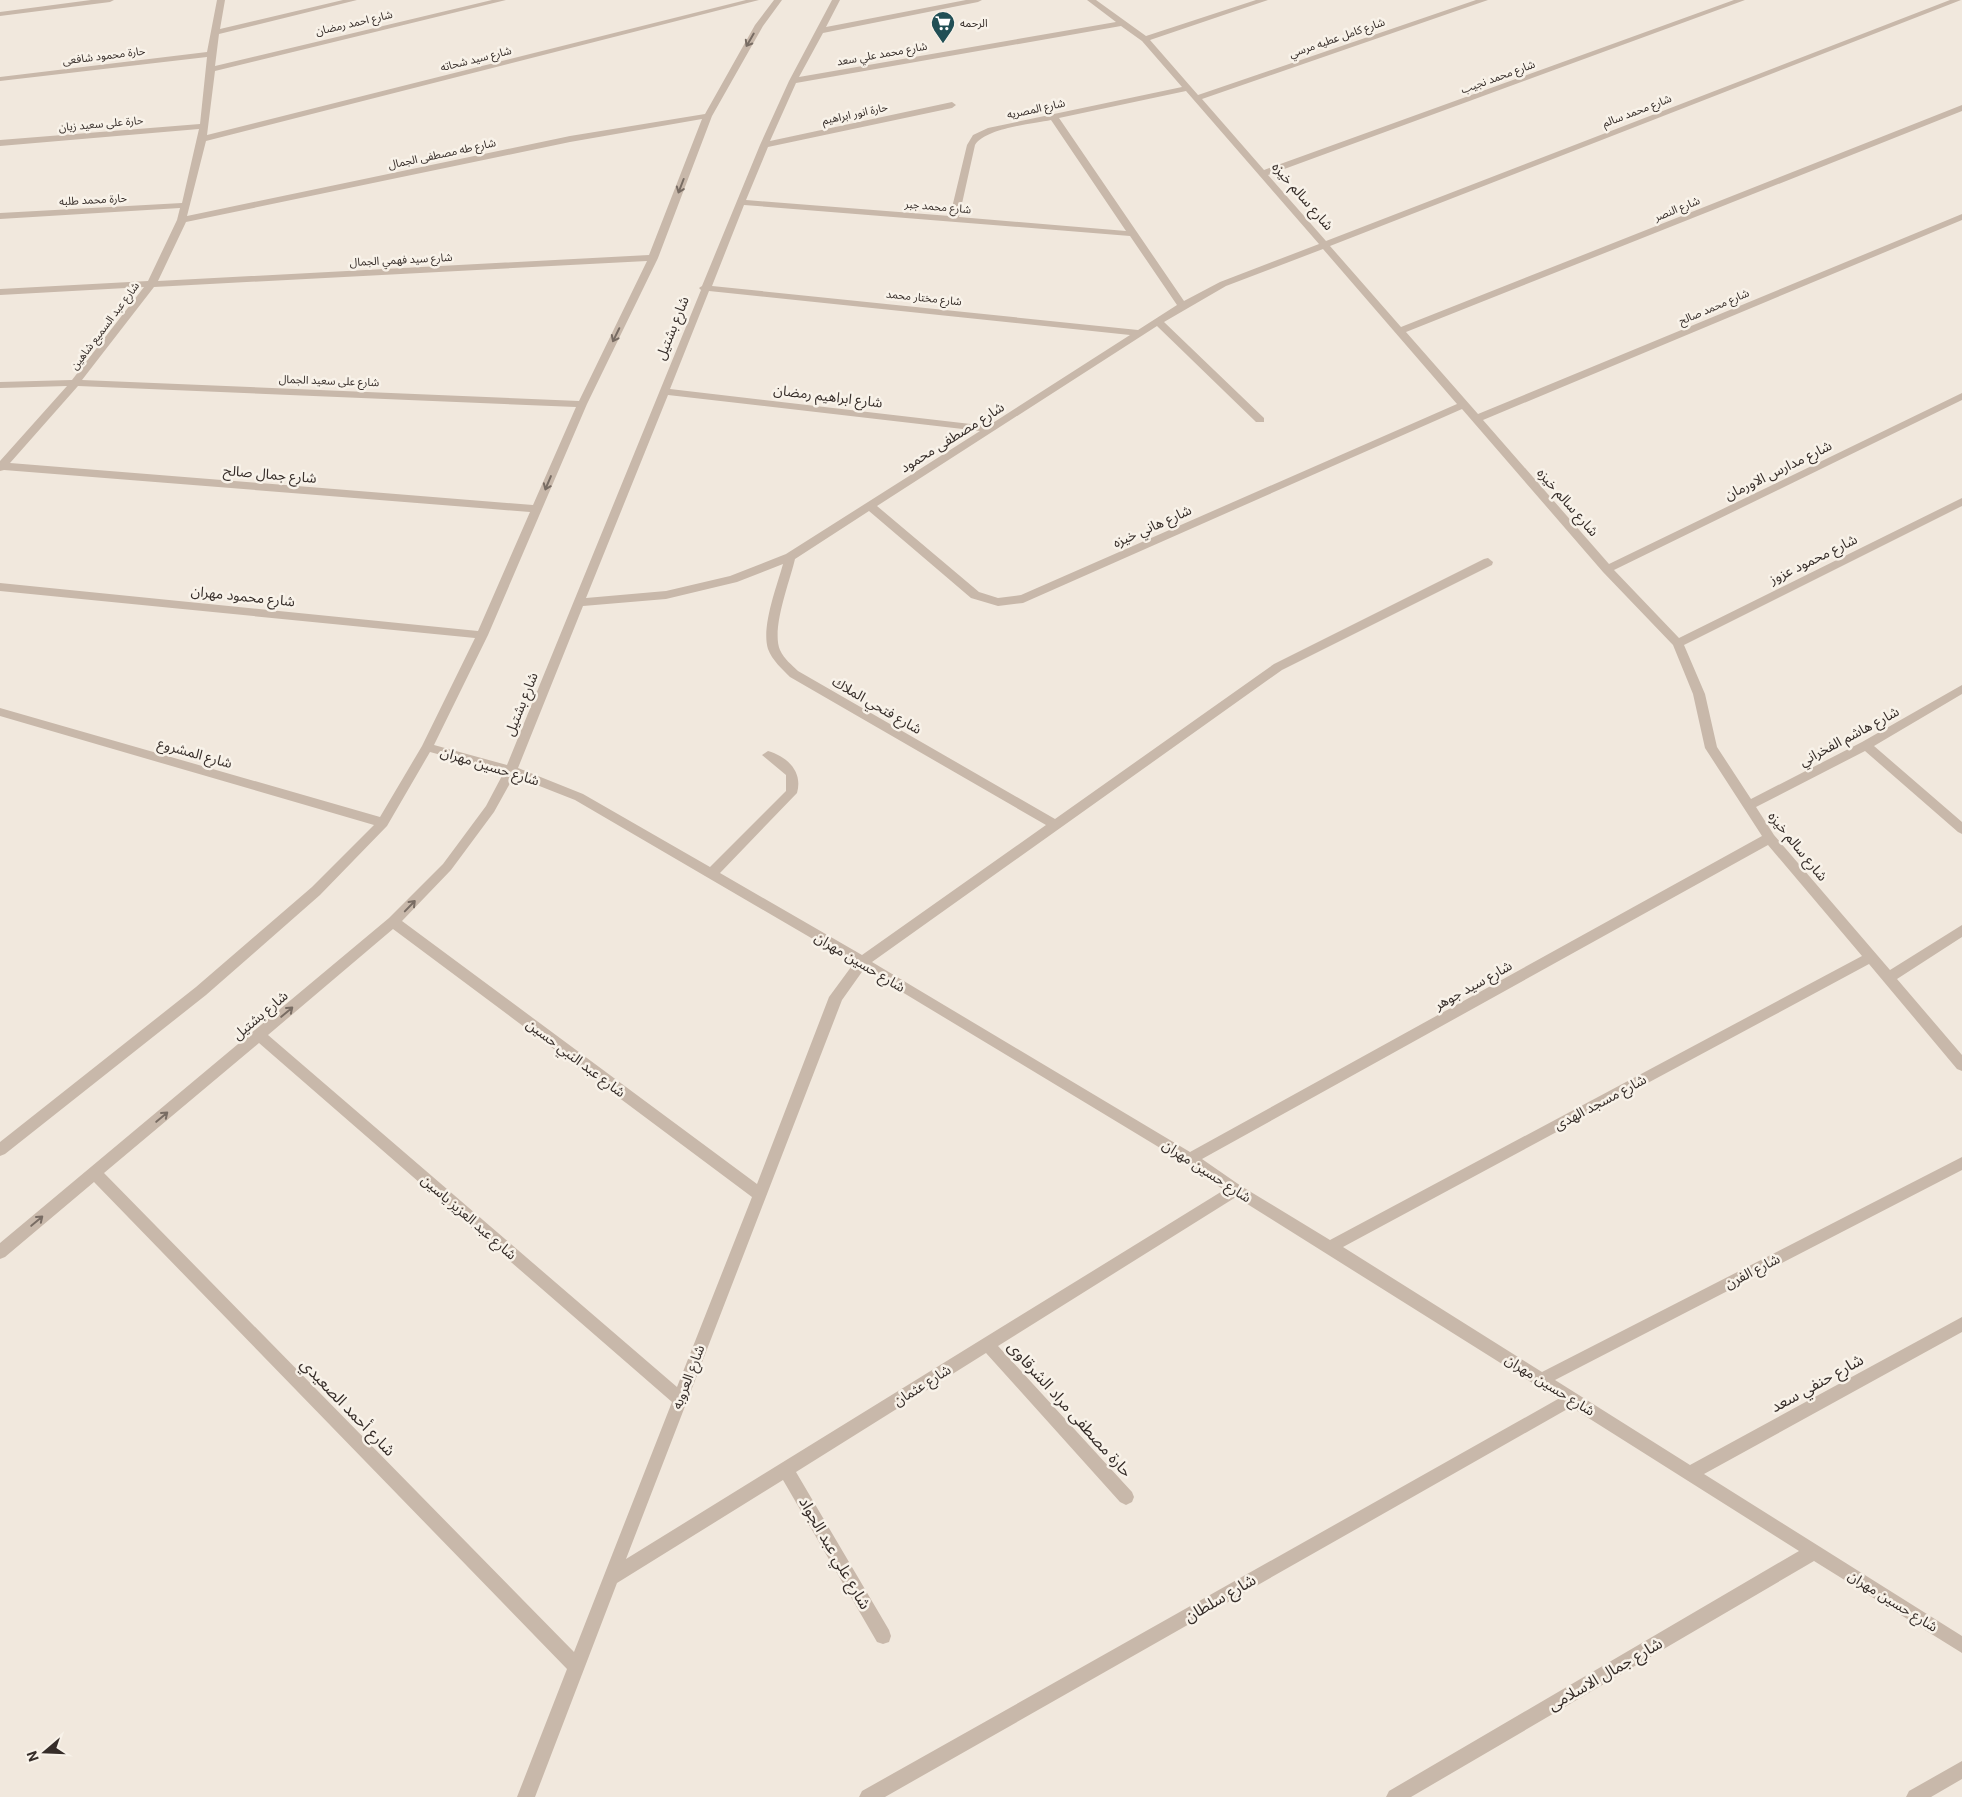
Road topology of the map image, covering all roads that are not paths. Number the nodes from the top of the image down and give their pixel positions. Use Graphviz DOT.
graph roads {
  1 [pos="110,0"];
  2 [pos="221,0"];
  3 [pos="354,0"];
  4 [pos="502,0"];
  5 [pos="755,0"];
  6 [pos="778,0"];
  7 [pos="836,0"];
  8 [pos="978,0"];
  9 [pos="1091,0"];
  10 [pos="1264,0"];
  11 [pos="1484,0"];
  12 [pos="1741,0"];
  13 [pos="1958,0"];
  14 [pos="0,14"];
  15 [pos="1122,23"];
  16 [pos="820,31"];
  17 [pos="216,32"];
  18 [pos="1145,39"];
  19 [pos="211,54"];
  20 [pos="211,68"];
  21 [pos="0,79"];
  22 [pos="793,82"];
  23 [pos="1187,88"];
  24 [pos="1196,98"];
  25 [pos="952,106"];
  26 [pos="1962,108"];
  27 [pos="708,116"];
  28 [pos="1053,116"];
  29 [pos="203,126"];
  30 [pos="202,139"];
  31 [pos="0,143"];
  32 [pos="764,145"];
  33 [pos="1263,174"];
  34 [pos="740,202"];
  35 [pos="187,205"];
  36 [pos="0,216"];
  37 [pos="1962,217"];
  38 [pos="182,220"];
  39 [pos="954,220"];
  40 [pos="1134,234"];
  41 [pos="1324,243"];
  42 [pos="653,258"];
  43 [pos="151,285"];
  44 [pos="704,288"];
  45 [pos="0,292"];
  46 [pos="1182,306"];
  47 [pos="1158,322"];
  48 [pos="1400,331"];
  49 [pos="1140,333"];
  50 [pos="76,383"];
  51 [pos="0,385"];
  52 [pos="663,391"];
  53 [pos="1962,396"];
  54 [pos="582,404"];
  55 [pos="1463,405"];
  56 [pos="1476,419"];
  57 [pos="1260,420"];
  58 [pos="990,429"];
  59 [pos="1,467"];
  60 [pos="1962,502"];
  61 [pos="870,506"];
  62 [pos="537,509"];
  63 [pos="790,556"];
  64 [pos="1488,562"];
  65 [pos="1607,569"];
  66 [pos="0,587"];
  67 [pos="578,603"];
  68 [pos="482,635"];
  69 [pos="1678,643"];
  70 [pos="1962,689"];
  71 [pos="0,712"];
  72 [pos="1866,745"];
  73 [pos="427,747"];
  74 [pos="768,755"];
  75 [pos="511,770"];
  76 [pos="1748,806"];
  77 [pos="383,823"];
  78 [pos="1056,825"];
  79 [pos="1962,829"];
  80 [pos="1770,838"];
  81 [pos="711,874"];
  82 [pos="393,922"];
  83 [pos="1962,930"];
  84 [pos="1871,957"];
  85 [pos="862,962"];
  86 [pos="1888,978"];
  87 [pos="259,1036"];
  88 [pos="1962,1065"];
  89 [pos="0,1150"];
  90 [pos="1190,1159"];
  91 [pos="1962,1162"];
  92 [pos="95,1173"];
  93 [pos="1236,1190"];
  94 [pos="759,1194"];
  95 [pos="1330,1247"];
  96 [pos="0,1252"];
  97 [pos="1962,1324"];
  98 [pos="988,1344"];
  99 [pos="1541,1380"];
  100 [pos="680,1399"];
  101 [pos="1572,1399"];
  102 [pos="786,1470"];
  103 [pos="1690,1473"];
  104 [pos="1126,1497"];
  105 [pos="1814,1551"];
  106 [pos="609,1580"];
  107 [pos="884,1636"];
  108 [pos="1962,1645"];
  109 [pos="576,1666"];
  110 [pos="1962,1769"];
  111 [pos="526,1797"];
  112 [pos="868,1797"];
  113 [pos="1395,1797"];
  114 [pos="1915,1797"];
  1 -- 14 [label="street"];
  2 -- 17 [label="street, شارع عبد السميع شاهين"];
  3 -- 17 [label="street"];
  4 -- 20 [label="street, شارع احمد رمضان"];
  5 -- 30 [label="street, شارع سيد شحاته"];
  6 -- 27 [label="street, one-way"];
  7 -- 16 [label="street, شارع بشتيل"];
  8 -- 16 [label="street"];
  9 -- 15 [label="street, شارع سالم خيزه"];
  10 -- 18 [label="street"];
  11 -- 24 [label="street, شارع كامل عطيه مرسي"];
  12 -- 33 [label="street, شارع محمد نجيب"];
  13 -- 41 [label="street, شارع محمد سالم"];
  15 -- 18 [label="street, شارع سالم خيزه"];
  15 -- 22 [label="street, شارع محمد علي سعد"];
  16 -- 22 [label="street, شارع بشتيل"];
  17 -- 19 [label="street, شارع عبد السميع شاهين"];
  18 -- 23 [label="street, شارع سالم خيزه"];
  19 -- 20 [label="street, شارع عبد السميع شاهين"];
  19 -- 21 [label="street, حارة محمود شافعى"];
  20 -- 29 [label="street, شارع عبد السميع شاهين"];
  22 -- 32 [label="street, شارع بشتيل"];
  23 -- 24 [label="street, شارع سالم خيزه"];
  23 -- 28 [label="street, شارع المصريه"];
  24 -- 33 [label="street, شارع سالم خيزه"];
  25 -- 32 [label="street, حارة انور ابراهيم"];
  26 -- 48 [label="street, شارع النصر"];
  27 -- 38 [label="street, شارع طه مصطفى الجمال"];
  27 -- 42 [label="street, one-way"];
  28 -- 39 [label="street, شارع المصريه"];
  28 -- 40 [label="street"];
  29 -- 30 [label="street, شارع عبد السميع شاهين"];
  29 -- 31 [label="street, حارة على سعيد زيان"];
  30 -- 35 [label="street, شارع عبد السميع شاهين"];
  32 -- 34 [label="street, شارع بشتيل"];
  33 -- 41 [label="street, شارع سالم خيزه"];
  34 -- 39 [label="street, شارع محمد جبر"];
  34 -- 44 [label="street, شارع بشتيل"];
  35 -- 36 [label="street, حارة محمد طلبه"];
  35 -- 38 [label="street, شارع عبد السميع شاهين"];
  37 -- 56 [label="street, شارع محمد صالح"];
  38 -- 43 [label="street, شارع عبد السميع شاهين"];
  39 -- 40 [label="street, شارع محمد جبر"];
  40 -- 46 [label="street"];
  41 -- 46 [label="street, شارع مصطفى محمود"];
  41 -- 48 [label="street, شارع سالم خيزه"];
  42 -- 43 [label="street, شارع سيد فهمي الجمال"];
  42 -- 54 [label="street, one-way"];
  43 -- 45 [label="street, شارع سيد فهمي الجمال"];
  43 -- 50 [label="street, شارع عبد السميع شاهين"];
  44 -- 49 [label="street, شارع مختار محمد"];
  44 -- 52 [label="street, شارع بشتيل"];
  46 -- 47 [label="street, شارع مصطفى محمود"];
  47 -- 49 [label="street, شارع مصطفى محمود"];
  47 -- 57 [label="street"];
  48 -- 55 [label="street, شارع سالم خيزه"];
  49 -- 58 [label="street, شارع مصطفى محمود"];
  50 -- 51 [label="street, شارع على سعيد الجمال"];
  50 -- 54 [label="street, شارع على سعيد الجمال"];
  50 -- 59 [label="street, شارع عبد السميع شاهين"];
  52 -- 58 [label="street, شارع ابراهيم رمضان"];
  52 -- 67 [label="street, شارع بشتيل"];
  53 -- 65 [label="street, شارع مدارس الاورمان"];
  54 -- 62 [label="street, one-way"];
  55 -- 56 [label="street, شارع سالم خيزه"];
  55 -- 61 [label="street, شارع هاني خيزه"];
  56 -- 65 [label="street, شارع سالم خيزه"];
  58 -- 61 [label="street, شارع مصطفى محمود"];
  59 -- 62 [label="street, شارع جمال صالح"];
  60 -- 69 [label="street, شارع محمود عزوز"];
  61 -- 63 [label="street, شارع مصطفى محمود"];
  62 -- 68 [label="street"];
  63 -- 67 [label="street, شارع مصطفى محمود"];
  63 -- 78 [label="street, شارع فتحي الملاك"];
  64 -- 78 [label="street, شارع العروبه"];
  65 -- 69 [label="street, شارع سالم خيزه"];
  66 -- 68 [label="street, شارع محمود مهران"];
  67 -- 75 [label="street, شارع بشتيل"];
  68 -- 73 [label="street"];
  69 -- 76 [label="street, شارع سالم خيزه"];
  70 -- 72 [label="street, شارع هاشم الفخراني"];
  71 -- 77 [label="street, شارع المشروع"];
  72 -- 76 [label="street, شارع هاشم الفخراني"];
  72 -- 79 [label="street"];
  73 -- 75 [label="street, شارع حسين مهران"];
  73 -- 77 [label="street"];
  74 -- 81 [label="street"];
  75 -- 81 [label="street, شارع حسين مهران"];
  82 -- 75 [label="street, شارع بشتيل, one-way"];
  76 -- 80 [label="street, شارع سالم خيزه"];
  77 -- 89 [label="street"];
  78 -- 85 [label="street, شارع العروبه"];
  80 -- 84 [label="street, شارع سالم خيزه"];
  80 -- 90 [label="street, شارع سيد جوهر"];
  81 -- 85 [label="street, شارع حسين مهران"];
  87 -- 82 [label="street, شارع بشتيل, one-way"];
  82 -- 94 [label="street, شارع عبد النبي حسين"];
  83 -- 86 [label="street"];
  84 -- 86 [label="street, شارع سالم خيزه"];
  84 -- 95 [label="street, شارع مسجد الهدى"];
  85 -- 90 [label="street, شارع حسين مهران"];
  85 -- 94 [label="street, شارع العروبه"];
  86 -- 88 [label="street, شارع سالم خيزه"];
  92 -- 87 [label="street, شارع بشتيل, one-way"];
  87 -- 100 [label="street, شارع عبد العزيز ياسين"];
  90 -- 93 [label="street, شارع حسين مهران"];
  91 -- 99 [label="street, شارع الفرن"];
  96 -- 92 [label="street, شارع بشتيل, one-way"];
  92 -- 109 [label="street, شارع أحمد الصعيدي"];
  93 -- 95 [label="street, شارع حسين مهران"];
  93 -- 98 [label="street, شارع عثمان"];
  94 -- 100 [label="street, شارع العروبه"];
  95 -- 99 [label="street, شارع حسين مهران"];
  97 -- 103 [label="street, شارع حنفي سعد"];
  98 -- 102 [label="street, شارع عثمان"];
  98 -- 104 [label="street, حارة مصطفى مراد الشرقاوى"];
  99 -- 101 [label="street, شارع حسين مهران"];
  100 -- 106 [label="street, شارع العروبه"];
  101 -- 103 [label="street, شارع حسين مهران"];
  101 -- 112 [label="street, شارع سلطان"];
  102 -- 106 [label="street, شارع عثمان"];
  102 -- 107 [label="street, شارع علي عبد الجواد"];
  103 -- 105 [label="street, شارع حسين مهران"];
  105 -- 108 [label="street, شارع حسين مهران"];
  105 -- 113 [label="street, شارع جمال الاسلامى"];
  106 -- 109 [label="street, شارع العروبه"];
  109 -- 111 [label="street, شارع العروبه"];
  110 -- 114 [label="street"];
}
